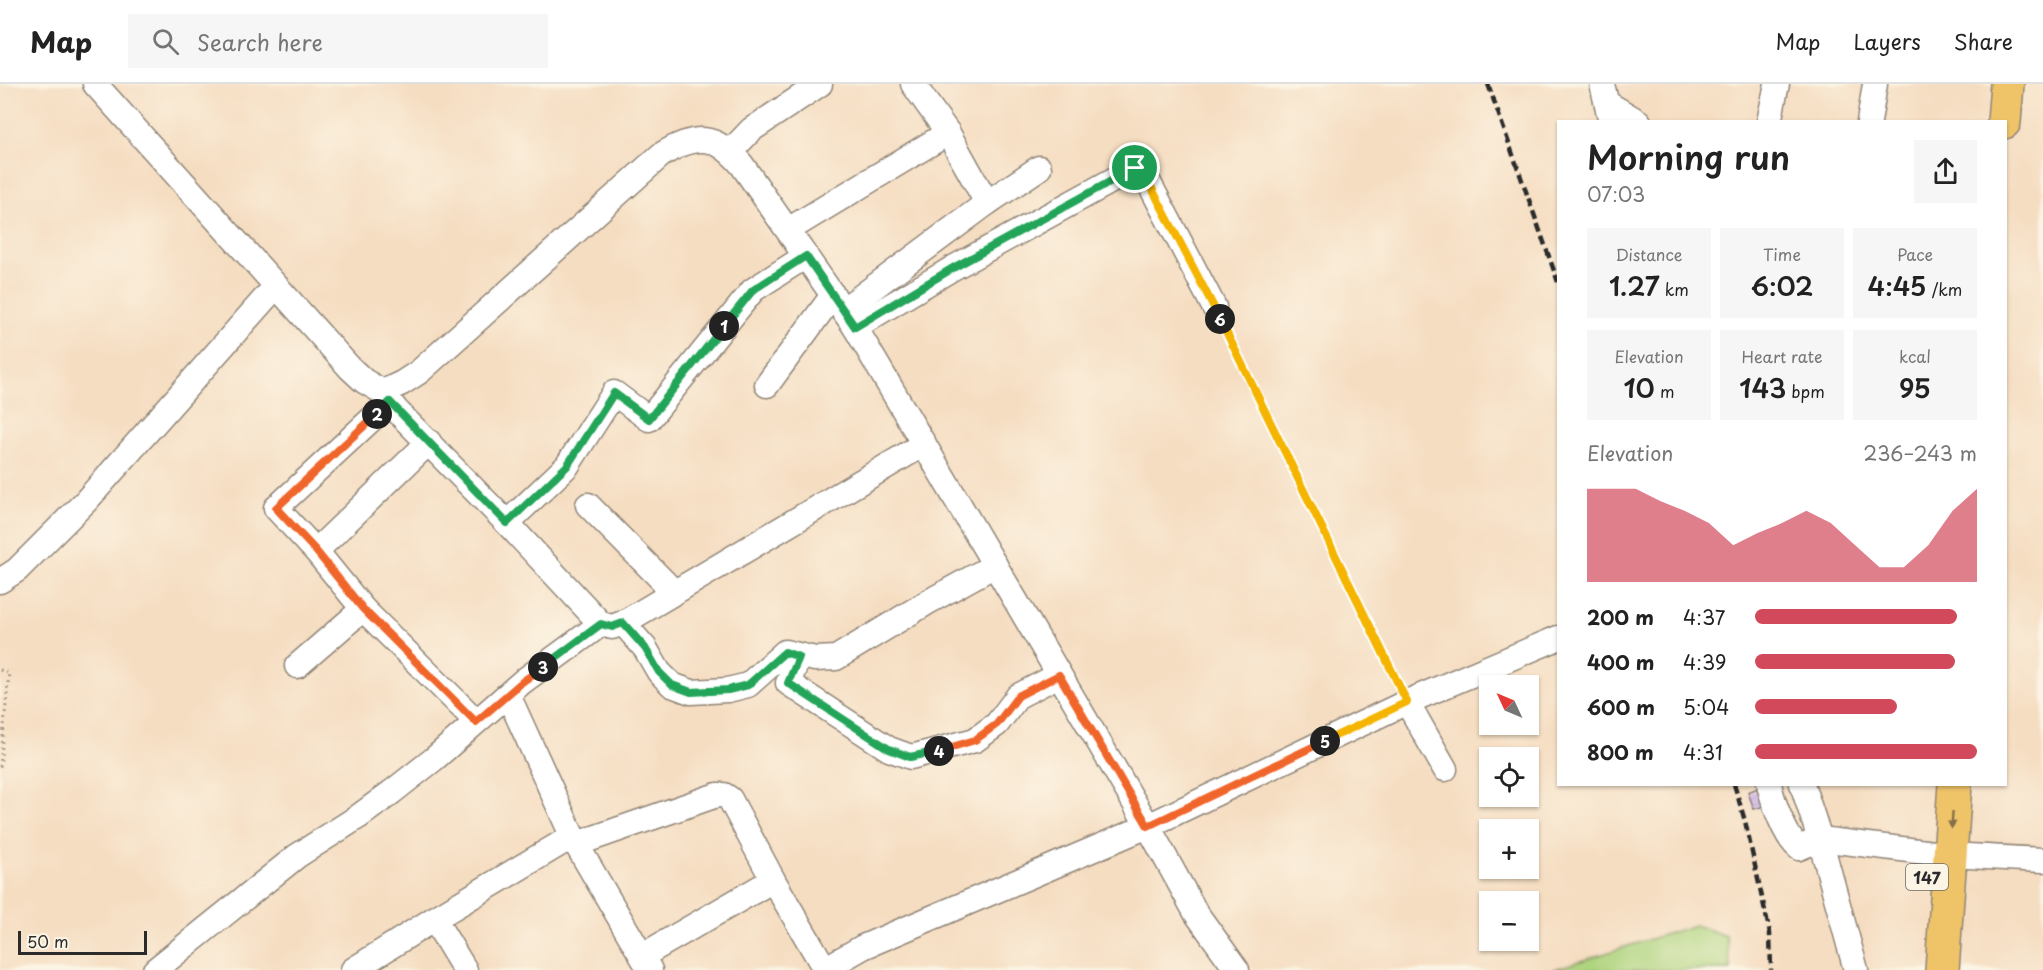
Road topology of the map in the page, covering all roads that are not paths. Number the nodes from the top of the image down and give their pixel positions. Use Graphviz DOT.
graph roads {
  1 [pos="94,84"];
  2 [pos="820,84"];
  3 [pos="913,84"];
  4 [pos="1777,84"];
  5 [pos="1875,84"];
  6 [pos="1988,84"];
  7 [pos="2007,84"];
  8 [pos="1607,103"];
  9 [pos="1636,120"];
  10 [pos="1769,120"];
  11 [pos="1869,120"];
  12 [pos="1985,120"];
  13 [pos="2004,120"];
  14 [pos="948,133"];
  15 [pos="730,152"];
  16 [pos="1039,168"];
  17 [pos="987,203"];
  18 [pos="788,230"];
  19 [pos="806,256"];
  20 [pos="276,286"];
  21 [pos="1214,307"];
  22 [pos="844,311"];
  23 [pos="767,385"];
  24 [pos="386,397"];
  25 [pos="429,442"];
  26 [pos="924,444"];
  27 [pos="588,505"];
  28 [pos="507,523"];
  29 [pos="316,551"];
  30 [pos="995,565"];
  31 [pos="0,581"];
  32 [pos="674,592"];
  33 [pos="363,609"];
  34 [pos="612,624"];
  35 [pos="1557,638"];
  36 [pos="799,657"];
  37 [pos="297,666"];
  38 [pos="1059,675"];
  39 [pos="508,695"];
  40 [pos="1407,702"];
  41 [pos="476,722"];
  42 [pos="1445,770"];
  43 [pos="1770,786"];
  44 [pos="1803,786"];
  45 [pos="1934,786"];
  46 [pos="1955,786"];
  47 [pos="1148,826"];
  48 [pos="1820,839"];
  49 [pos="575,842"];
  50 [pos="1939,854"];
  51 [pos="2043,860"];
  52 [pos="773,880"];
  53 [pos="434,919"];
  54 [pos="646,963"];
  55 [pos="824,969"];
  56 [pos="155,970"];
  57 [pos="353,970"];
  58 [pos="465,970"];
  59 [pos="1237,970"];
  60 [pos="1856,970"];
  61 [pos="1922,970"];
  62 [pos="1942,970"];
  1 -- 20 [label="street"];
  2 -- 15 [label="street"];
  3 -- 14 [label="street"];
  4 -- 10 [label="street"];
  5 -- 11 [label="street"];
  6 -- 12 [label="highway"];
  7 -- 13 [label="highway"];
  8 -- 9 [label="street"];
  14 -- 17 [label="street"];
  14 -- 18 [label="street"];
  15 -- 18 [label="street"];
  15 -- 24 [label="street"];
  16 -- 17 [label="street"];
  17 -- 22 [label="street"];
  18 -- 19 [label="street"];
  19 -- 22 [label="street"];
  19 -- 28 [label="street"];
  20 -- 24 [label="street"];
  20 -- 31 [label="street"];
  21 -- 22 [label="street"];
  22 -- 23 [label="street"];
  22 -- 26 [label="street"];
  24 -- 25 [label="street"];
  24 -- 29 [label="street"];
  25 -- 28 [label="street"];
  25 -- 29 [label="street"];
  26 -- 30 [label="street"];
  26 -- 32 [label="street"];
  27 -- 32 [label="street"];
  28 -- 34 [label="street"];
  29 -- 33 [label="street"];
  30 -- 36 [label="street"];
  30 -- 38 [label="street"];
  32 -- 34 [label="street"];
  33 -- 37 [label="street"];
  33 -- 41 [label="street"];
  34 -- 36 [label="street"];
  34 -- 39 [label="street"];
  35 -- 40 [label="street"];
  36 -- 38 [label="street"];
  38 -- 47 [label="street"];
  39 -- 41 [label="street"];
  39 -- 49 [label="street"];
  40 -- 42 [label="street"];
  40 -- 47 [label="street"];
  41 -- 56 [label="street"];
  43 -- 48 [label="street"];
  44 -- 48 [label="street"];
  45 -- 50 [label="highway, 147"];
  46 -- 50 [label="highway, 147, one-way"];
  47 -- 55 [label="street"];
  47 -- 59 [label="street"];
  48 -- 50 [label="street"];
  48 -- 60 [label="street"];
  49 -- 52 [label="street"];
  49 -- 53 [label="street"];
  49 -- 54 [label="street"];
  50 -- 51 [label="street"];
  50 -- 61 [label="highway, 147"];
  50 -- 62 [label="highway, 147"];
  52 -- 54 [label="street"];
  52 -- 55 [label="street"];
  53 -- 57 [label="street"];
  53 -- 58 [label="street"];
}
